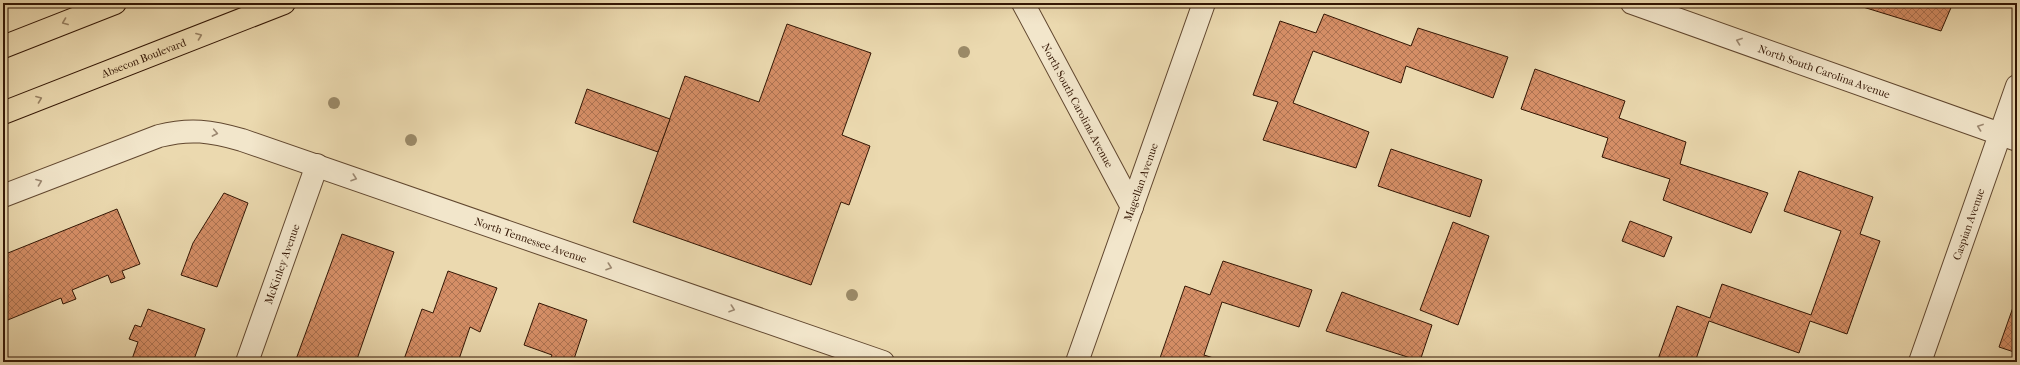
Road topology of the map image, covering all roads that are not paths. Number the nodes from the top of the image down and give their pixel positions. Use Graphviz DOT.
graph roads {
  1 [pos="115,3"];
  2 [pos="284,3"];
  3 [pos="1023,3"];
  4 [pos="1204,3"];
  5 [pos="1632,3"];
  6 [pos="3,47"];
  7 [pos="2017,86"];
  8 [pos="3,113"];
  9 [pos="2009,137"];
  10 [pos="317,165"];
  11 [pos="3,196"];
  12 [pos="1132,207"];
  13 [pos="247,362"];
  14 [pos="883,362"];
  15 [pos="1078,362"];
  16 [pos="1920,362"];
  1 -- 6 [label="highway, one-way"];
  8 -- 2 [label="highway, Absecon Boulevard, one-way"];
  3 -- 12 [label="street, North South Carolina Avenue"];
  4 -- 12 [label="street, Magellan Avenue"];
  9 -- 5 [label="street, North South Carolina Avenue, one-way"];
  7 -- 9 [label="street, Caspian Avenue"];
  9 -- 16 [label="street, Caspian Avenue"];
  11 -- 10 [label="street, North Tennessee Avenue, one-way"];
  10 -- 13 [label="street, McKinley Avenue"];
  10 -- 14 [label="street, North Tennessee Avenue, one-way"];
  12 -- 15 [label="street, Magellan Avenue"];
}
